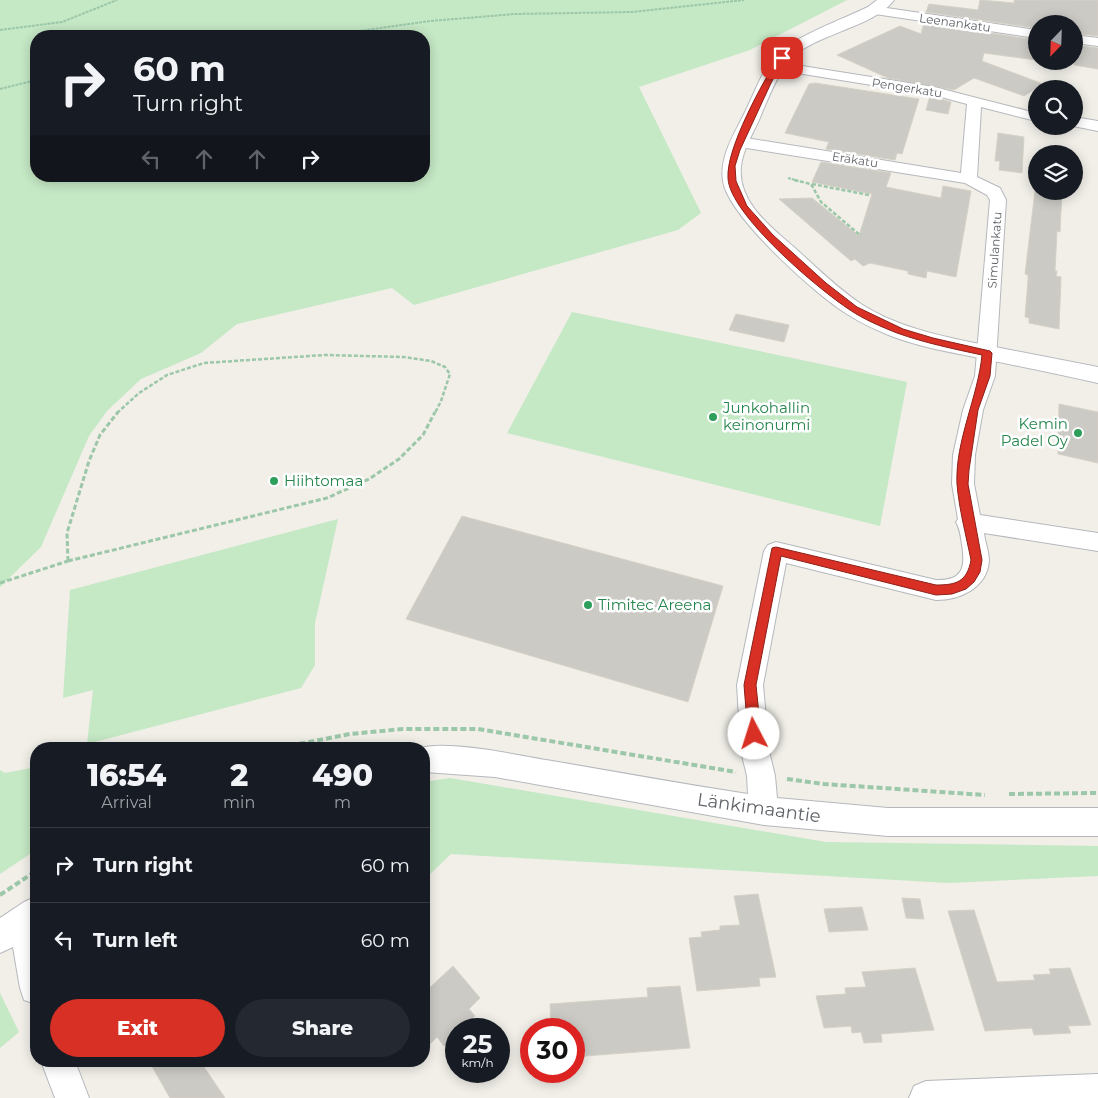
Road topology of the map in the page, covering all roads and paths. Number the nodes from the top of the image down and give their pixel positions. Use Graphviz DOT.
graph roads {
  1 [pos="117,0"];
  2 [pos="744,0"];
  3 [pos="880,5"];
  4 [pos="0,30"];
  5 [pos="366,30"];
  6 [pos="1028,33"];
  7 [pos="1083,40"];
  8 [pos="1098,42"];
  9 [pos="777,66"];
  10 [pos="30,82"];
  11 [pos="0,89"];
  12 [pos="974,102"];
  13 [pos="1028,115"];
  14 [pos="1083,124"];
  15 [pos="1098,126"];
  16 [pos="740,142"];
  17 [pos="788,178"];
  18 [pos="969,179"];
  19 [pos="811,184"];
  20 [pos="869,194"];
  21 [pos="861,236"];
  22 [pos="987,353"];
  23 [pos="1098,376"];
  24 [pos="968,522"];
  25 [pos="1098,542"];
  26 [pos="68,561"];
  27 [pos="0,583"];
  28 [pos="309,742"];
  29 [pos="430,760"];
  30 [pos="761,776"];
  31 [pos="1098,793"];
  32 [pos="988,795"];
  33 [pos="998,795"];
  34 [pos="764,811"];
  35 [pos="1098,822"];
  36 [pos="30,875"];
  37 [pos="0,895"];
  38 [pos="20,923"];
  39 [pos="30,964"];
  40 [pos="60,1067"];
  41 [pos="1098,1091"];
  42 [pos="72,1098"];
  43 [pos="926,1098"];
  1 -- 4 [label="path"];
  2 -- 5 [label="path"];
  3 -- 6 [label="street, Leenankatu"];
  3 -- 9 [label="street"];
  7 -- 8 [label="street"];
  9 -- 12 [label="street, Pengerkatu"];
  9 -- 16 [label="street"];
  10 -- 11 [label="path"];
  12 -- 13 [label="street, Pengerkatu"];
  12 -- 18 [label="street"];
  14 -- 15 [label="street"];
  16 -- 18 [label="street, Eräkatu"];
  16 -- 22 [label="street"];
  17 -- 19 [label="path"];
  18 -- 22 [label="street, Simulankatu"];
  19 -- 20 [label="path"];
  19 -- 21 [label="path"];
  22 -- 23 [label="street"];
  22 -- 24 [label="street, Simulankatu"];
  24 -- 25 [label="street"];
  24 -- 30 [label="street, Simulankatu"];
  26 -- 26 [label="path"];
  26 -- 27 [label="path"];
  28 -- 30 [label="path"];
  29 -- 34 [label="street, Länkimaantie"];
  30 -- 32 [label="path"];
  30 -- 34 [label="street"];
  31 -- 33 [label="path"];
  34 -- 35 [label="street, Länkimaantie"];
  36 -- 37 [label="path"];
  38 -- 39 [label="street"];
  40 -- 42 [label="street"];
  41 -- 43 [label="street"];
}
